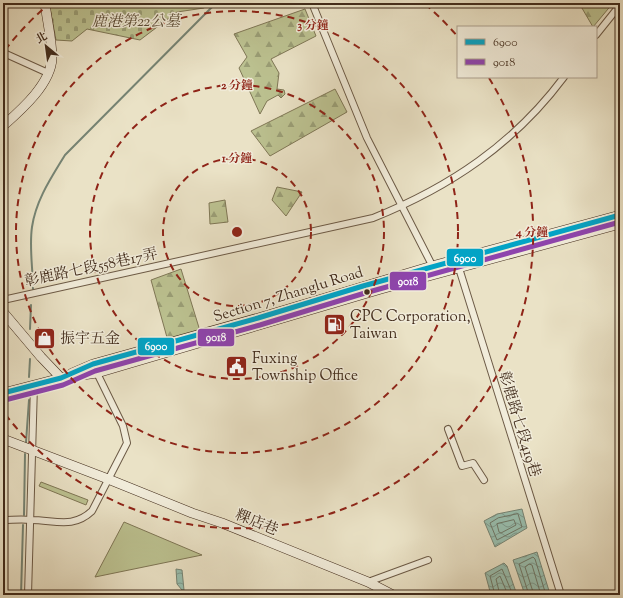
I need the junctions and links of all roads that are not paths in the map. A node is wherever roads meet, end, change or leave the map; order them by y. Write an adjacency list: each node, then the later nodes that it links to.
1 (44, 3): 6 (main road)
2 (312, 3): 9 (street)
3 (620, 5): 4 (street)
4 (597, 34)
5 (4, 53): 6 (street)
6 (48, 73): 8 (main road)
7 (563, 78): 9 (street, 彰鹿路七段558巷17弄)
8 (3, 126)
9 (402, 206): 13 (street); 14 (street, 彰鹿路七段558巷17弄)
10 (620, 215): 12 (main road, Section 7, Zhanglu Road)
11 (620, 224): 12 (main road, Section 7, Zhanglu Road)
12 (457, 264): 13 (main road, Section 7, Zhanglu Road); 32 (street, 彰鹿路七段419巷)
13 (434, 270): 16 (main road, Section 7, Zhanglu Road); 17 (main road, Section 7, Zhanglu Road)
14 (3, 300)
15 (3, 312): 18 (main road)
16 (93, 364): 17 (street); 18 (main road, Section 7, Zhanglu Road)
17 (97, 374): 18 (main road, Section 7, Zhanglu Road); 24 (street)
18 (61, 378): 19 (main road)
19 (34, 384): 20 (main road); 23 (street)
20 (3, 392)
21 (448, 429): 25 (street)
22 (3, 439): 23 (main road, 粿店巷)
23 (32, 451): 24 (main road, 粿店巷); 27 (street)
24 (108, 479): 27 (street); 29 (main road, 粿店巷)
25 (484, 480)
26 (3, 520): 27 (street)
27 (31, 520): 30 (street)
28 (428, 560): 29 (street)
29 (368, 582): 31 (main road, 粿店巷)
30 (28, 595)
31 (393, 595)
32 (560, 595)

